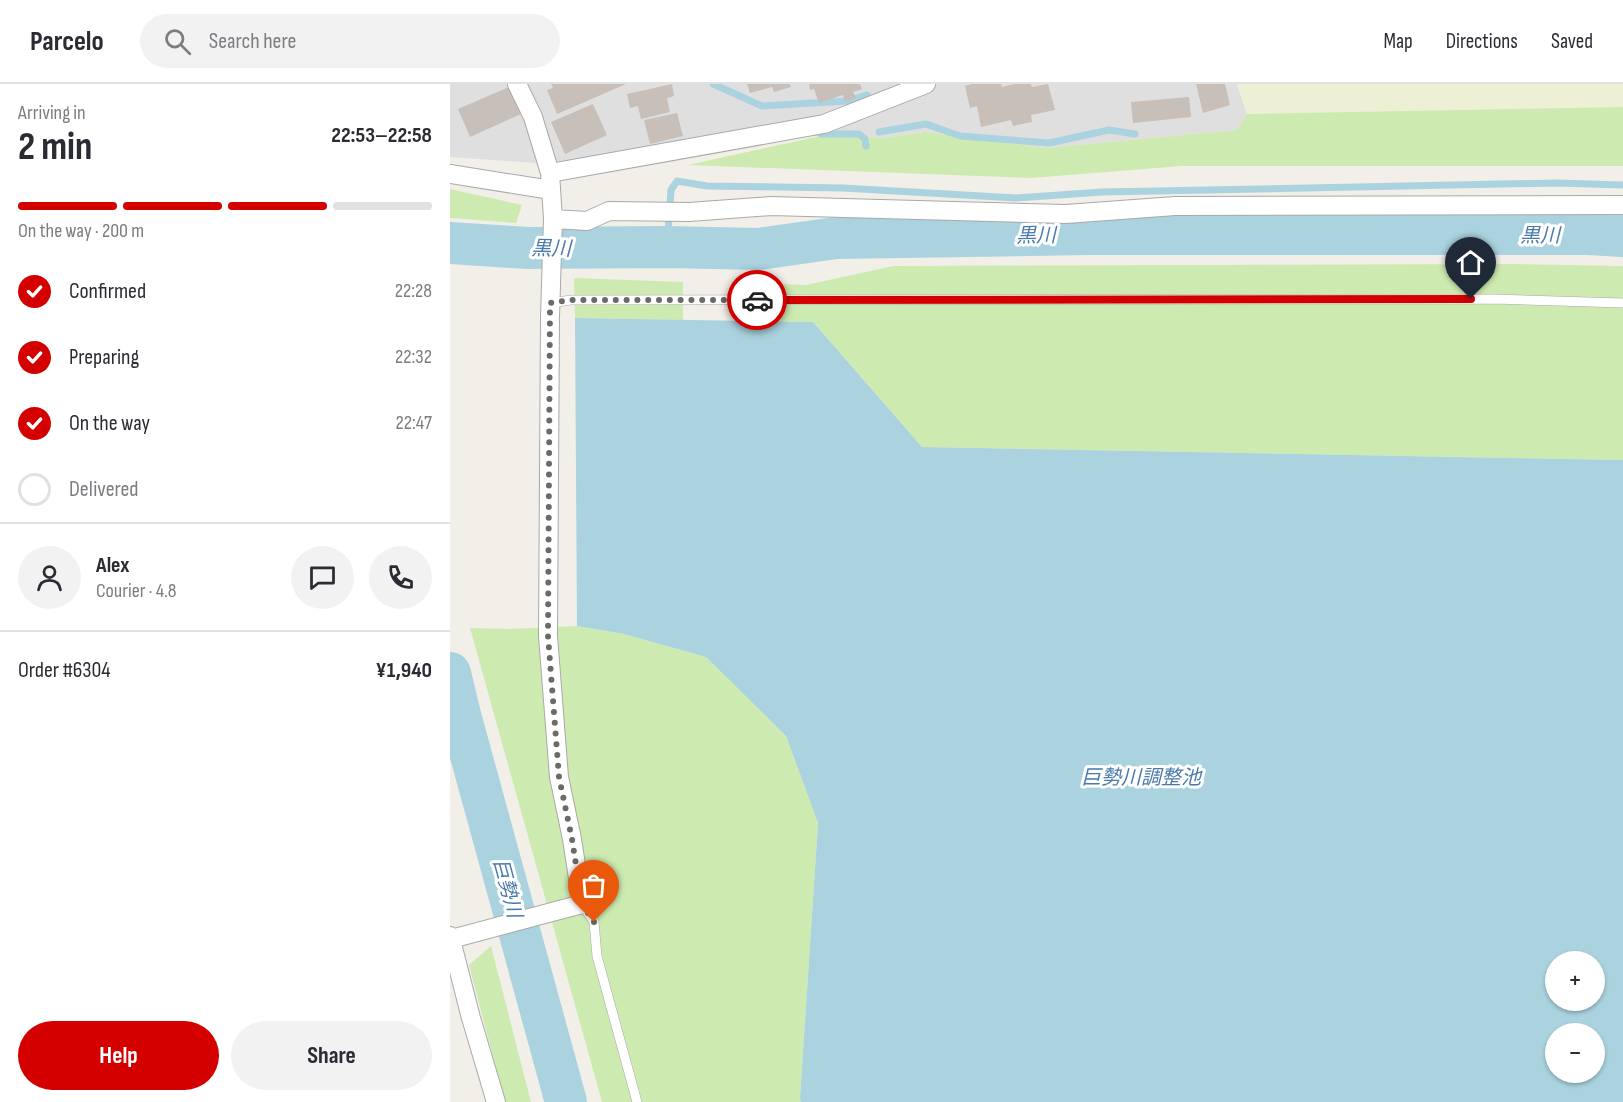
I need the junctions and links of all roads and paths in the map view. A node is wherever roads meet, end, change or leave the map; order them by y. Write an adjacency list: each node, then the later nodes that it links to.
1 (517, 84): 4 (street)
2 (926, 84): 4 (street)
3 (450, 174): 4 (street)
4 (551, 182): 6 (street)
5 (1623, 205): 6 (street)
6 (553, 219): 7 (street)
7 (550, 303): 8 (lane); 9 (street)
8 (1623, 303)
9 (582, 904): 10 (street); 12 (lane)
10 (450, 938): 11 (street)
11 (496, 1102)
12 (637, 1102)

